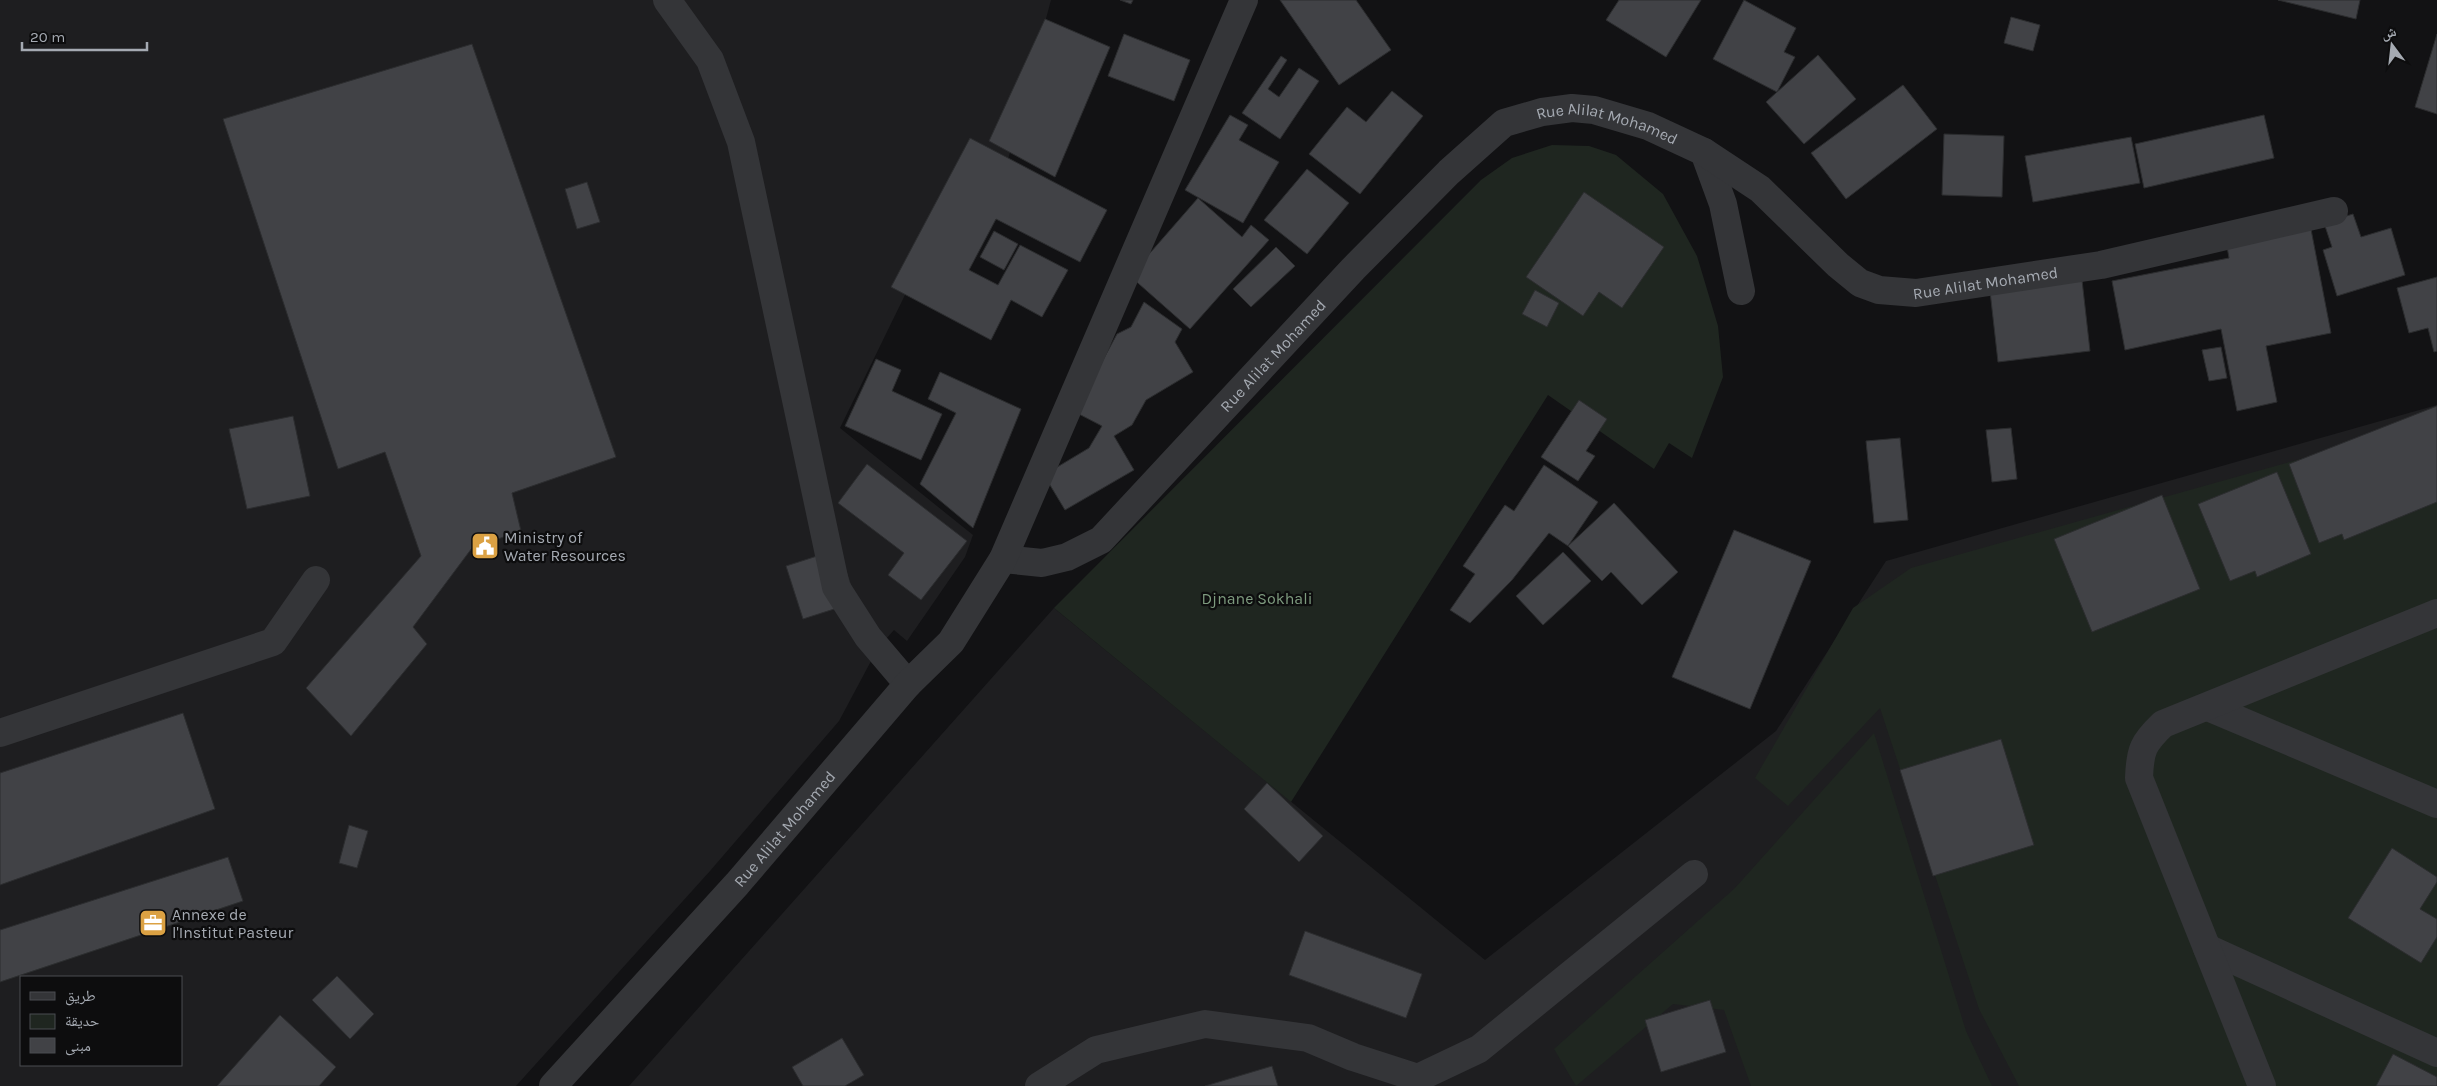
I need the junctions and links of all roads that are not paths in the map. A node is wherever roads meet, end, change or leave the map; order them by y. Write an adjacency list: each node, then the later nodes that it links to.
1 (667, 0): 9 (street)
2 (1244, 0): 6 (street, Rue Alilat Mohamed)
3 (1704, 152): 4 (street, Rue Alilat Mohamed); 5 (street); 6 (street, Rue Alilat Mohamed)
4 (2334, 211)
5 (1741, 291)
6 (1002, 560): 9 (street, Rue Alilat Mohamed)
7 (316, 580): 11 (street)
8 (2437, 613): 10 (street)
9 (908, 684): 16 (street, Rue Alilat Mohamed)
10 (2208, 707): 12 (street); 14 (street)
11 (0, 733)
12 (2437, 804)
13 (1694, 874): 17 (street)
14 (2207, 948): 15 (street); 18 (street)
15 (2437, 1053)
16 (553, 1086)
17 (1039, 1086)
18 (2262, 1086)

